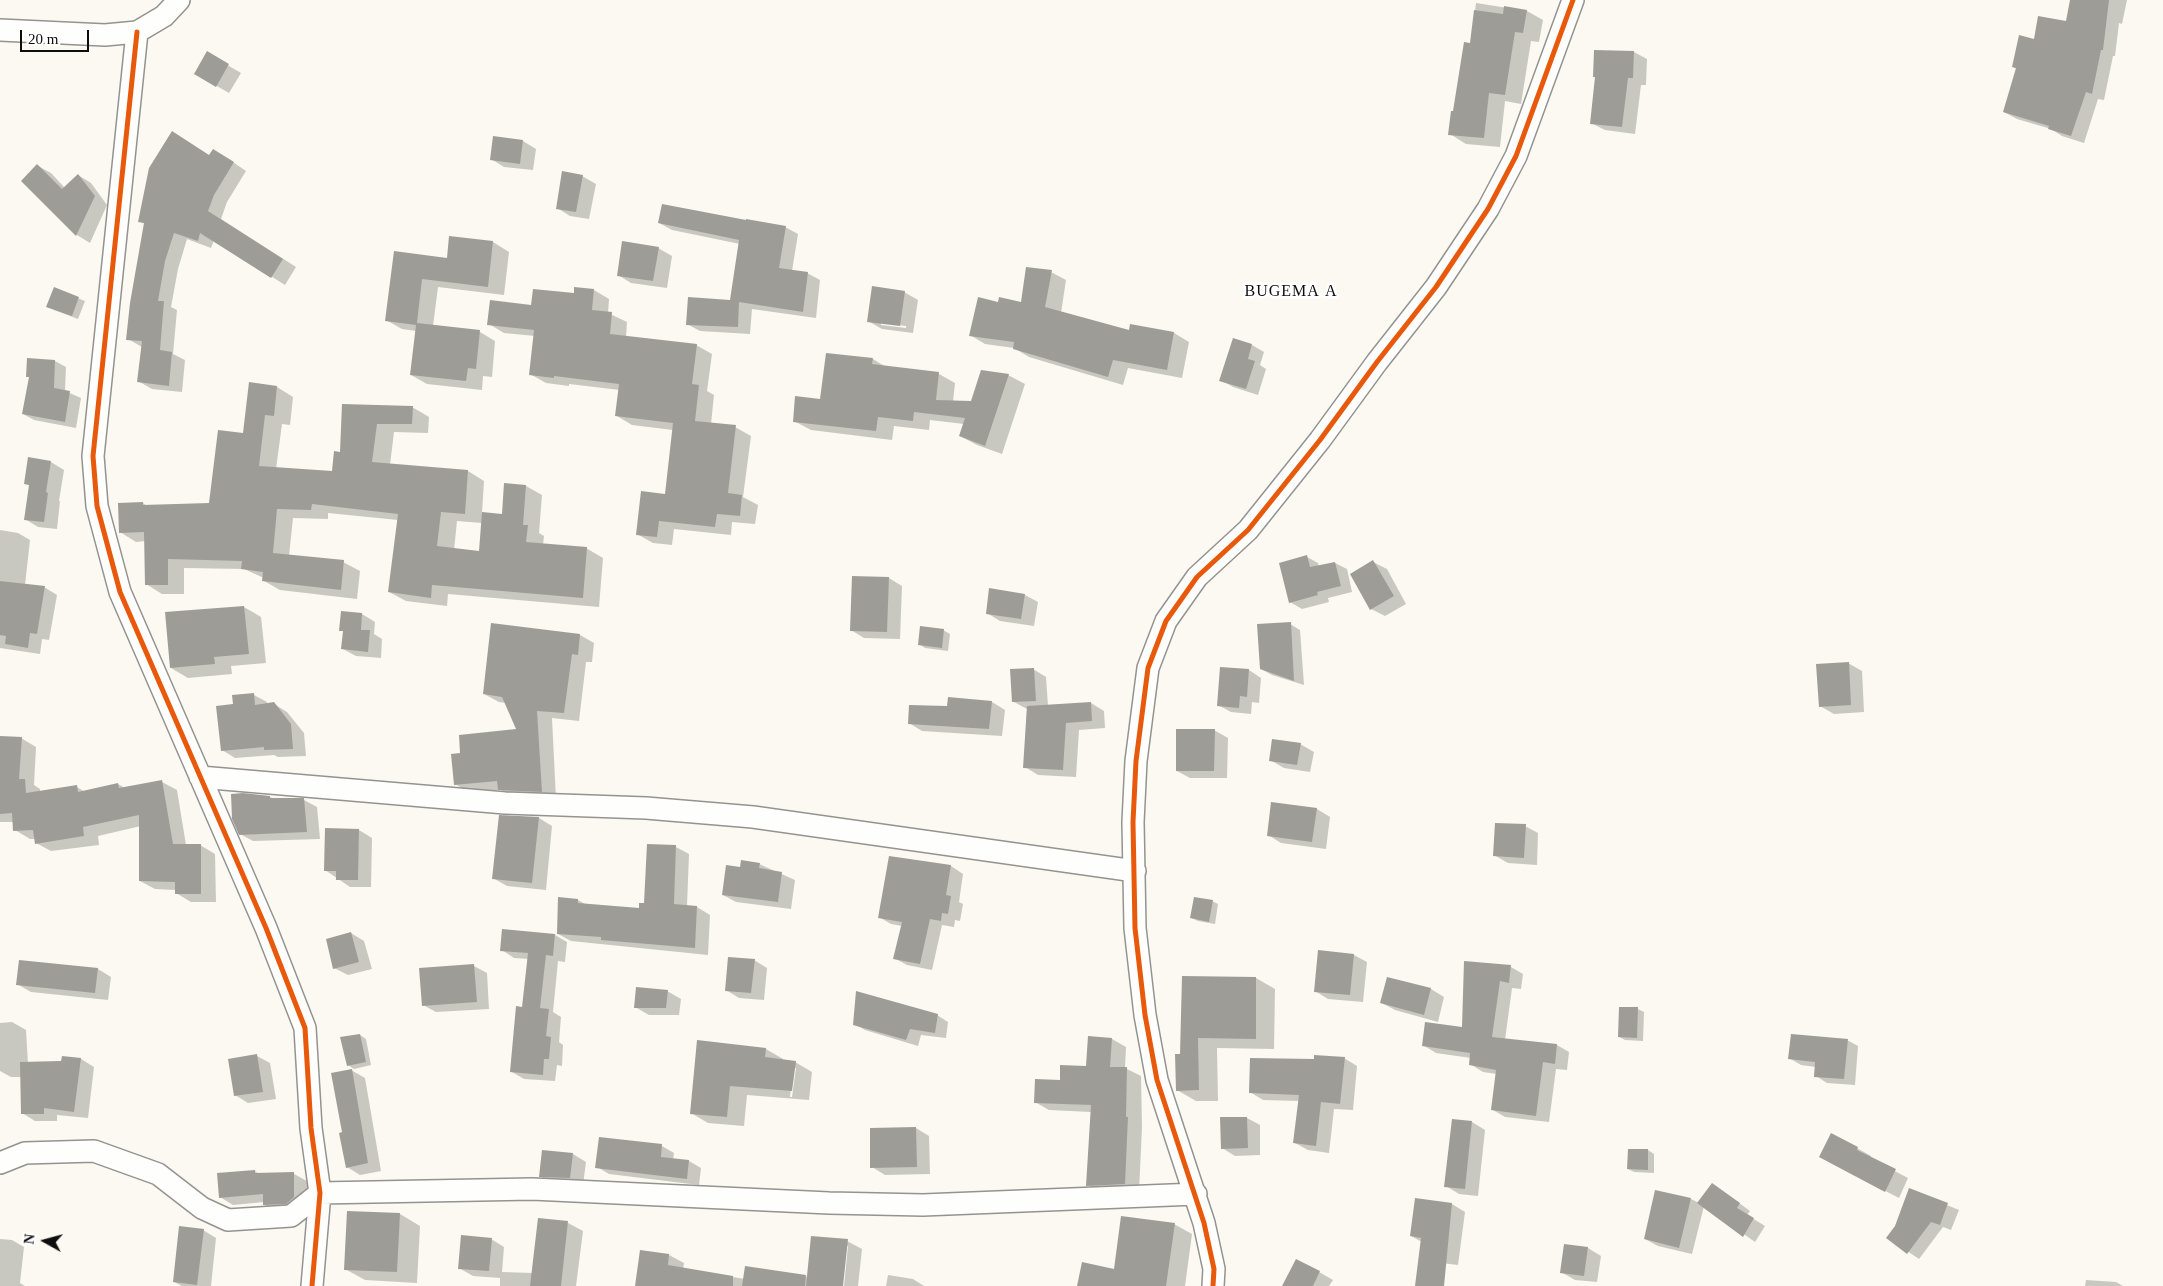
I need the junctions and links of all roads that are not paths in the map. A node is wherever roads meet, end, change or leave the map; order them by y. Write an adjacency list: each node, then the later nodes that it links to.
1 (180, 0): 4 (street)
2 (1573, 0): 6 (street)
3 (0, 30): 4 (street)
4 (137, 32): 5 (street)
5 (200, 777): 6 (street); 8 (street)
6 (1135, 871): 9 (street)
7 (0, 1163): 8 (street)
8 (320, 1193): 9 (street); 10 (street)
9 (1196, 1194): 11 (street)
10 (312, 1286)
11 (1213, 1286)

